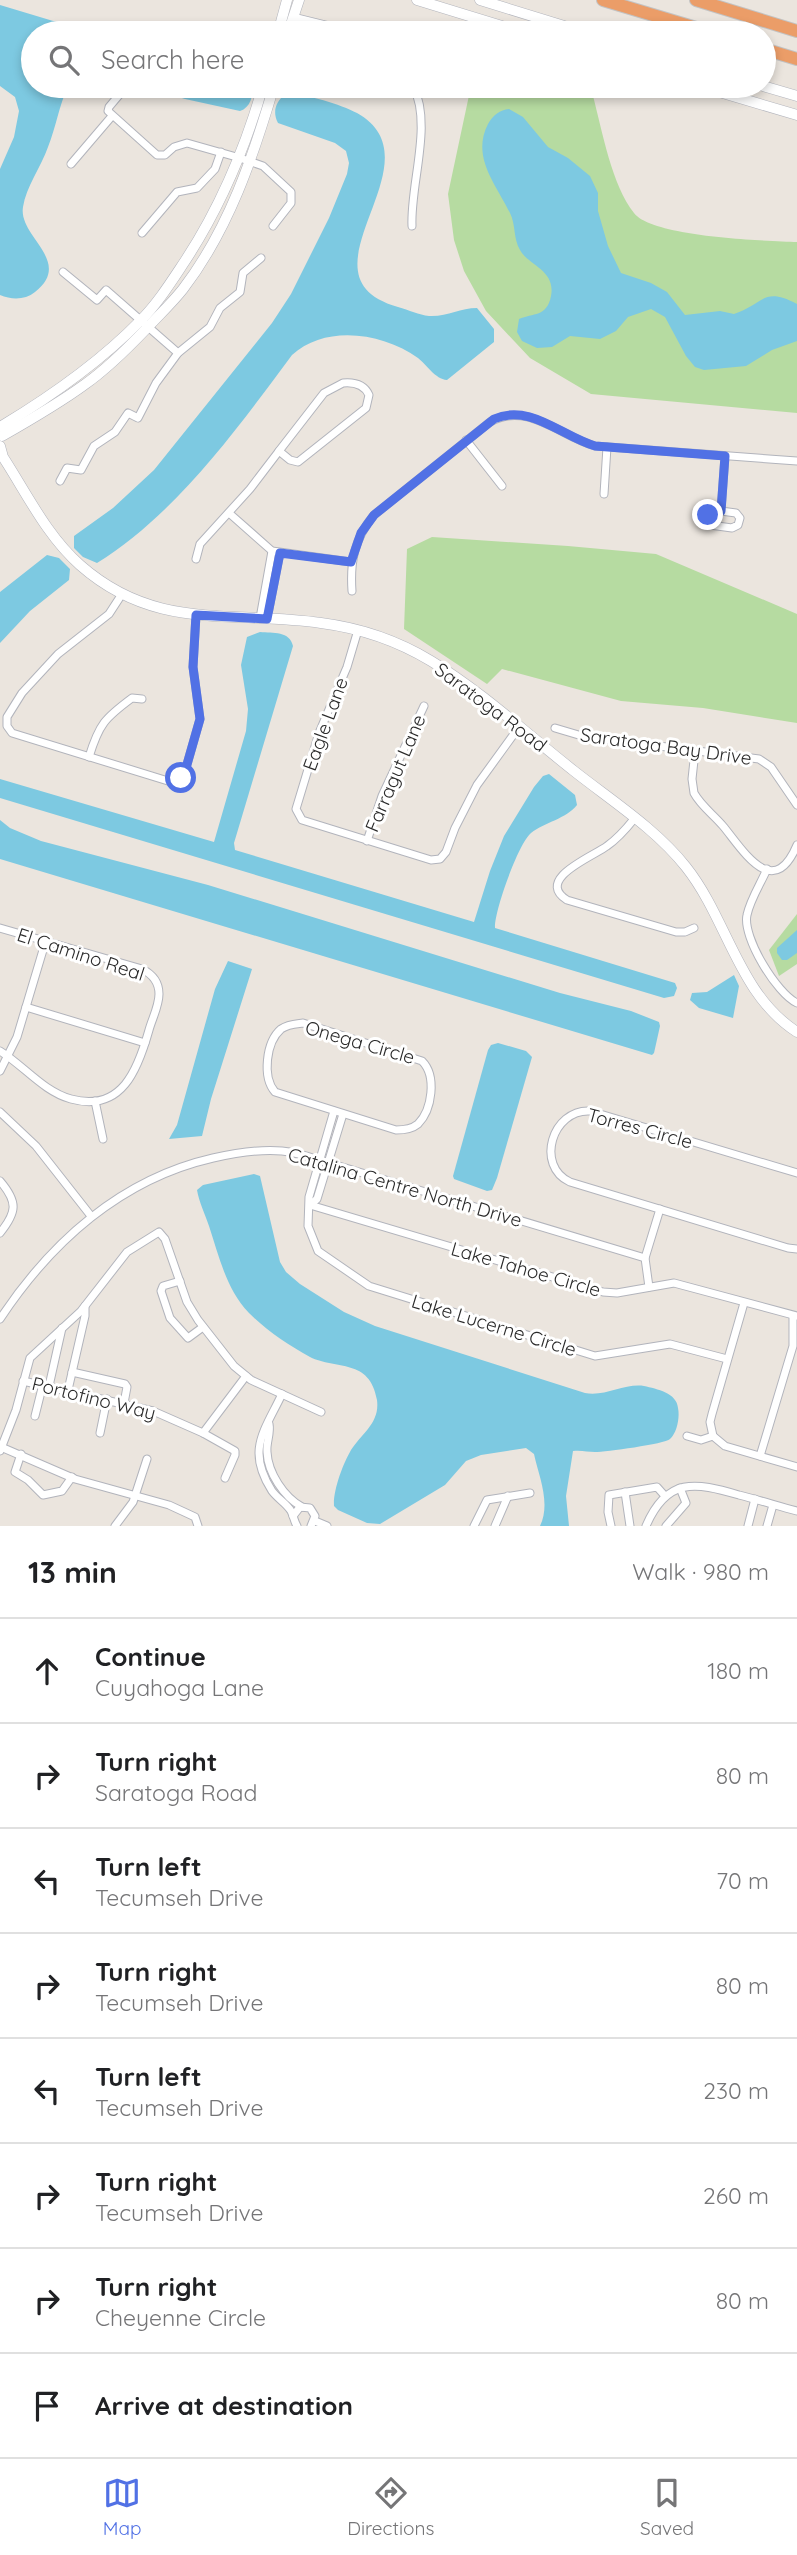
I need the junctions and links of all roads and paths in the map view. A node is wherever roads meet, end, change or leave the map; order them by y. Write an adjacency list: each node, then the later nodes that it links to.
1 (287, 0): 8 (street)
2 (299, 0): 7 (street)
3 (417, 0): 11 (street)
4 (480, 0): 12 (street)
5 (603, 0): 13 (highway)
6 (696, 0): 14 (highway)
7 (293, 17): 9 (street); 10 (street)
8 (281, 21)
9 (292, 21)
10 (309, 21)
11 (486, 21)
12 (547, 21)
13 (673, 21)
14 (764, 21)
15 (776, 25): 16 (highway)
16 (797, 31)
17 (776, 53): 18 (highway)
18 (797, 59)
19 (776, 90): 20 (street)
20 (797, 96)
21 (116, 98): 27 (street)
22 (260, 98): 29 (street)
23 (269, 98): 29 (street)
24 (416, 98): 32 (street)
25 (740, 98): 26 (street)
26 (797, 115)
27 (112, 116): 28 (street); 30 (street)
28 (220, 152): 29 (street); 33 (street)
29 (245, 160): 31 (street); 36 (street)
30 (71, 164)
31 (273, 226)
32 (412, 226)
33 (142, 233)
34 (261, 258): 37 (street)
35 (63, 272): 36 (street)
36 (144, 323): 37 (street); 38 (street)
37 (178, 353): 45 (street)
38 (0, 437): 42 (street, Saratoga Road)
39 (466, 440): 40 (street); 46 (street); 52 (street)
40 (607, 447): 43 (street); 47 (street)
41 (279, 452): 41 (street); 49 (street)
42 (2, 456): 54 (street, Saratoga Road)
43 (725, 456): 44 (street); 48 (street)
44 (797, 461)
45 (60, 481)
46 (502, 486)
47 (604, 494)
48 (721, 511)
49 (229, 513): 50 (street); 51 (street)
50 (276, 552): 52 (street); 56 (street)
51 (195, 559)
52 (351, 562): 53 (street)
53 (352, 592)
54 (122, 594): 55 (street, Saratoga Road); 63 (street)
55 (196, 615): 56 (street, Saratoga Road); 63 (street)
56 (264, 619): 57 (street, Saratoga Road)
57 (358, 630): 60 (street, Saratoga Road); 66 (street, Eagle Lane)
58 (142, 699): 63 (street)
59 (424, 706): 66 (street, Farragut Lane)
60 (519, 727): 65 (street, Saratoga Road); 66 (street)
61 (555, 728): 62 (street, Saratoga Bay Drive)
62 (695, 751): 64 (street, Saratoga Bay Drive); 68 (street)
63 (89, 757)
64 (797, 805)
65 (634, 819): 70 (street); 74 (street, Saratoga Road)
66 (367, 841)
67 (797, 845): 68 (street)
68 (767, 869): 72 (street)
69 (0, 928): 71 (street, El Camino Real)
70 (694, 928)
71 (46, 940): 73 (street); 75 (street, El Camino Real)
72 (797, 1003)
73 (26, 1007): 75 (street); 76 (street)
74 (797, 1032)
75 (145, 1043): 78 (street, El Camino Real)
76 (2, 1054): 77 (street); 78 (street)
77 (0, 1070)
78 (95, 1101): 82 (street)
79 (334, 1111): 81 (street, Onega Circle); 81 (street, Onega Circle); 83 (street)
80 (0, 1112): 89 (street)
81 (343, 1114): 84 (street)
82 (103, 1139)
83 (319, 1160): 84 (street, Catalina Centre North Drive); 87 (street, Lake Lucerne Circle); 89 (street, Catalina Centre North Drive)
84 (328, 1162): 87 (street); 92 (street, Catalina Centre North Drive)
85 (797, 1173): 88 (street, Torres Circle)
86 (0, 1181): 90 (street)
87 (310, 1205): 94 (street, Lake Tahoe Circle); 101 (street, Lake Lucerne Circle)
88 (660, 1209): 91 (street, Torres Circle); 92 (street)
89 (90, 1216): 98 (street, Catalina Centre North Drive)
90 (0, 1233)
91 (797, 1249)
92 (645, 1258): 94 (street)
93 (180, 1280): 96 (street, Portofino Way); 100 (street, Portofino Way); 100 (street)
94 (649, 1287): 95 (street, Lake Tahoe Circle)
95 (744, 1303): 97 (street, Lake Tahoe Circle); 101 (street)
96 (85, 1306): 99 (street, Portofino Way); 102 (street)
97 (795, 1317): 119 (street)
98 (0, 1319)
99 (62, 1327): 104 (street, Portofino Way); 105 (street)
100 (203, 1327): 103 (street, Portofino Way)
101 (727, 1359): 115 (street)
102 (72, 1372): 106 (street); 109 (street)
103 (246, 1377): 107 (street, Portofino Way); 113 (street)
104 (23, 1381): 105 (street, Portofino Way); 116 (street, Portofino Way)
105 (46, 1385): 106 (street, Portofino Way); 111 (street)
106 (68, 1390): 108 (street, Portofino Way)
107 (282, 1394): 110 (street, Portofino Way); 117 (street)
108 (107, 1399): 109 (street, Portofino Way); 112 (street)
109 (124, 1403): 113 (street, Portofino Way)
110 (321, 1412)
111 (35, 1416)
112 (100, 1433)
113 (203, 1433): 123 (street, Portofino Way)
114 (687, 1436): 115 (street)
115 (713, 1436): 119 (street)
116 (1, 1449): 118 (street, Portofino Way)
117 (262, 1453): 132 (street); 134 (street)
118 (21, 1454): 122 (street, Portofino Way); 122 (street)
119 (760, 1456): 121 (street)
120 (146, 1459): 127 (street)
121 (797, 1467)
122 (72, 1478): 127 (street, Portofino Way)
123 (225, 1478)
124 (680, 1488): 129 (street); 130 (street); 144 (street)
125 (625, 1492): 129 (street); 141 (street); 142 (street)
126 (530, 1493): 128 (street)
127 (135, 1495): 136 (street); 137 (street, Portofino Way)
128 (508, 1496): 139 (street); 140 (street)
129 (665, 1496): 143 (street)
130 (755, 1499): 131 (street); 145 (street)
131 (774, 1505): 133 (street); 146 (street)
132 (302, 1507): 134 (street); 135 (street)
133 (797, 1511)
134 (295, 1523)
135 (313, 1523): 138 (street)
136 (115, 1526)
137 (198, 1526)
138 (327, 1526)
139 (474, 1526)
140 (495, 1526)
141 (611, 1526)
142 (631, 1526)
143 (646, 1526)
144 (666, 1526)
145 (748, 1526)
146 (767, 1526)

